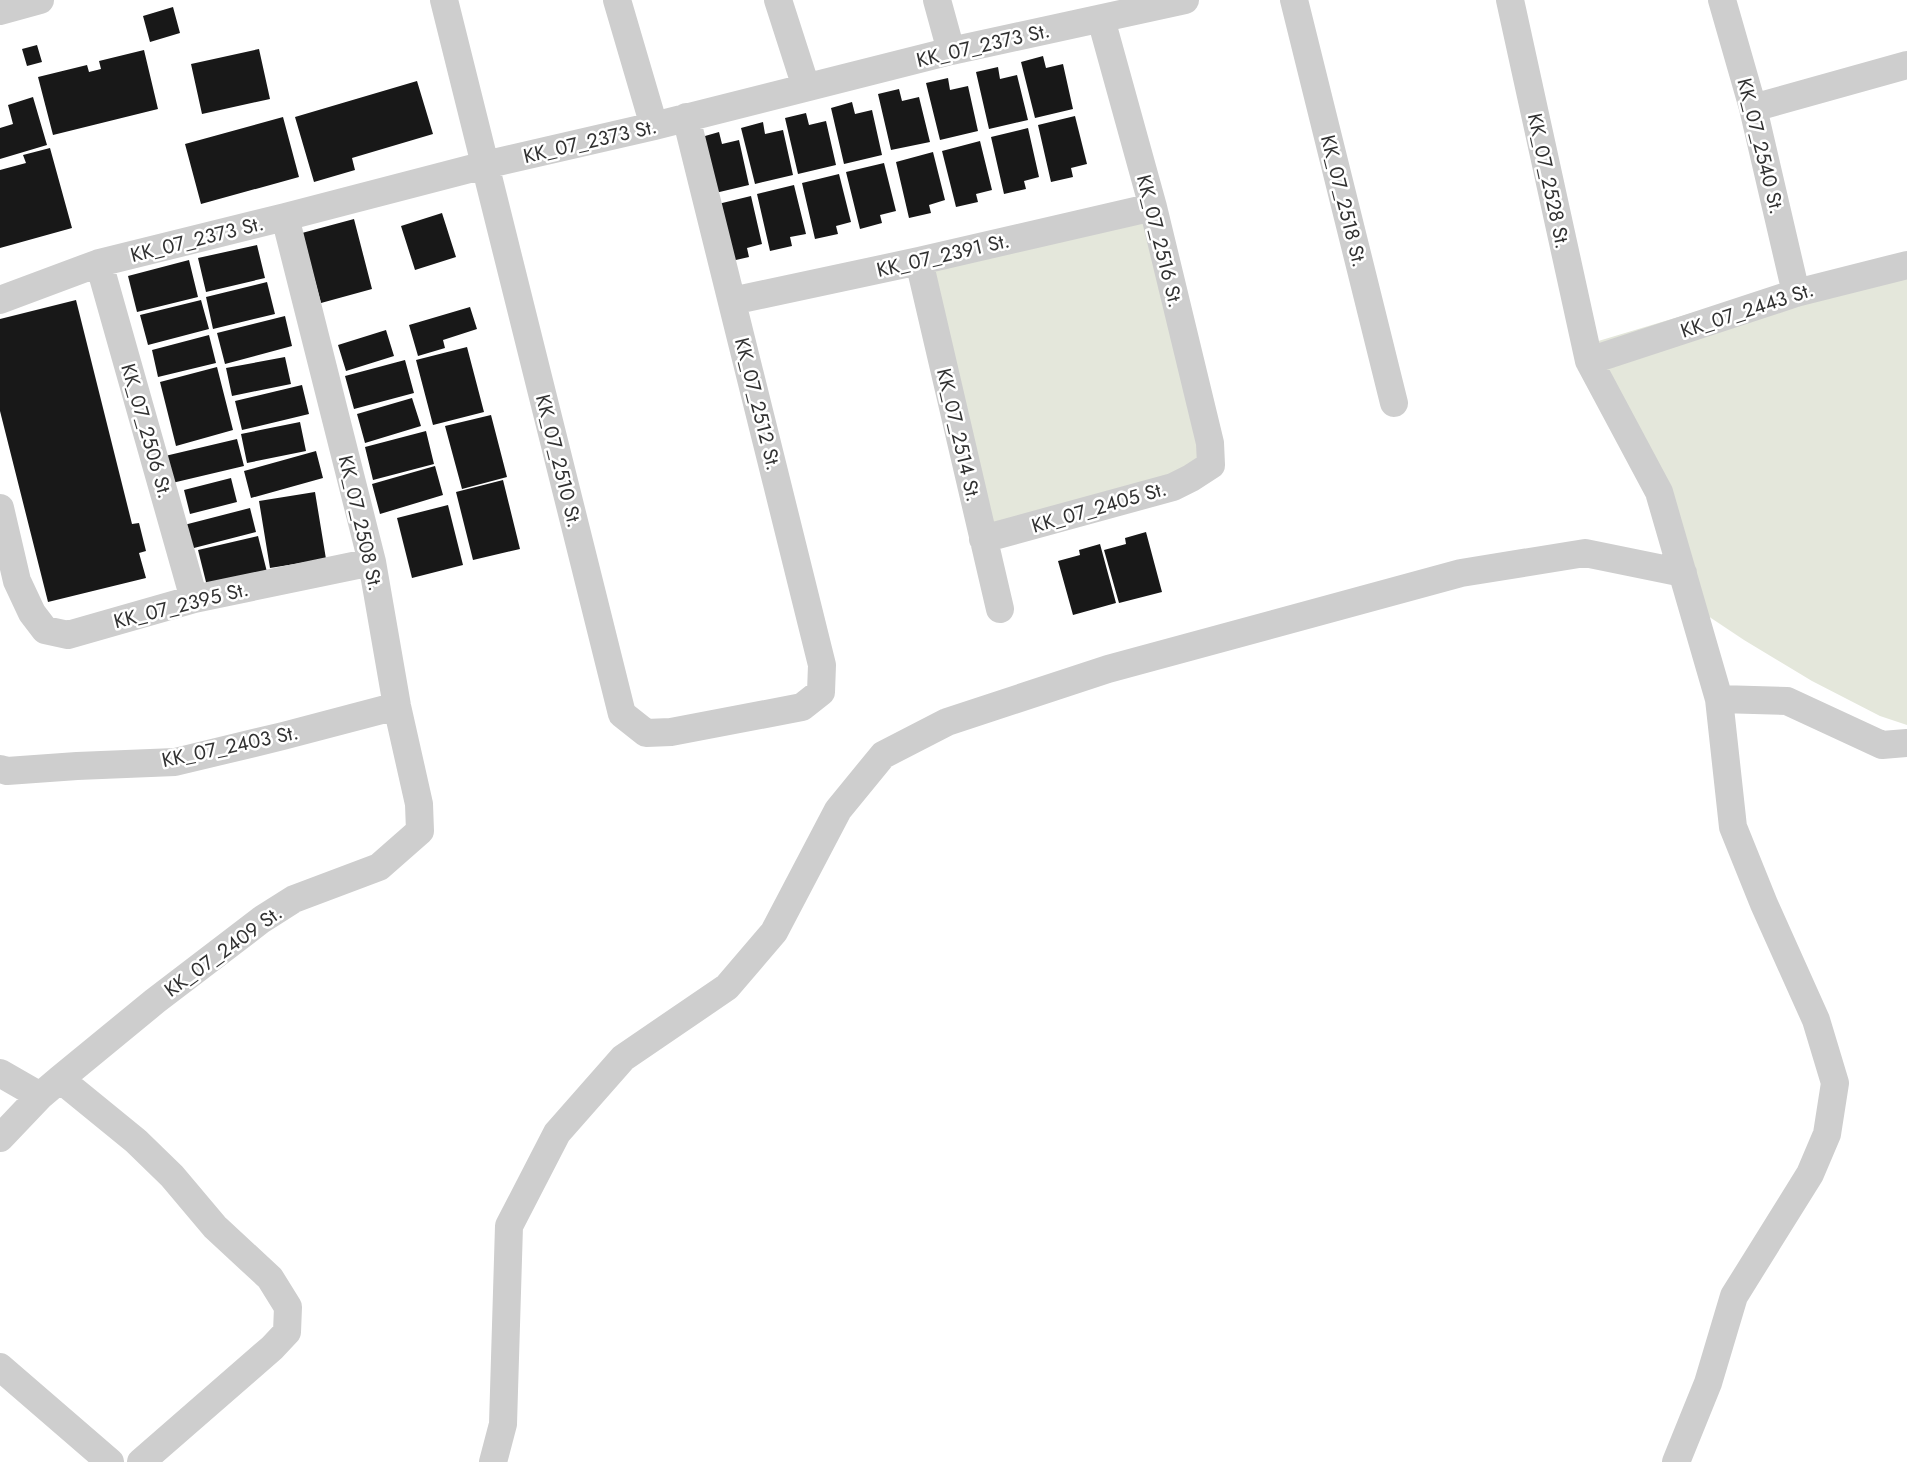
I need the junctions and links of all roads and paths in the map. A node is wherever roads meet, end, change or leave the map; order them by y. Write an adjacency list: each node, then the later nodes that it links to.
1 (40, 0): 10 (street)
2 (444, 0): 18 (street, KK_07_2510 St.)
3 (617, 0): 17 (street)
4 (778, 0): 14 (street)
5 (936, 0): 12 (street)
6 (1185, 0): 11 (street, KK_07_2373 St.)
7 (1294, 0): 28 (street, KK_07_2518 St.)
8 (1510, 0): 27 (street, KK_07_2528 St.)
9 (1722, 0): 15 (street, KK_07_2540 St.)
10 (0, 10)
11 (1101, 19): 12 (street, KK_07_2373 St.); 19 (street, KK_07_2516 St.)
12 (951, 51): 14 (street, KK_07_2373 St.)
13 (1907, 65): 15 (street)
14 (806, 87): 16 (street, KK_07_2373 St.)
15 (1753, 108): 24 (street, KK_07_2540 St.)
16 (686, 117): 17 (street, KK_07_2373 St.); 26 (street, KK_07_2512 St.)
17 (654, 126): 18 (street, KK_07_2373 St.)
18 (484, 165): 20 (street, KK_07_2373 St.); 36 (street, KK_07_2510 St.)
19 (1152, 207): 21 (street, KK_07_2391 St.); 29 (street, KK_07_2516 St.)
20 (285, 217): 22 (street, KK_07_2373 St.); 32 (street, KK_07_2508 St.)
21 (919, 261): 26 (street, KK_07_2391 St.); 31 (street, KK_07_2514 St.)
22 (99, 263): 25 (street, KK_07_2373 St.); 34 (street, KK_07_2506 St.)
23 (1907, 264): 24 (street, KK_07_2443 St.)
24 (1796, 293): 27 (street, KK_07_2443 St.)
25 (0, 300)
26 (732, 301): 36 (street, KK_07_2512 St.)
27 (1589, 361): 33 (street, KK_07_2528 St.)
28 (1394, 403)
29 (1211, 465): 31 (street, KK_07_2405 St.)
30 (0, 508): 34 (street, KK_07_2395 St.)
31 (983, 539): 35 (street, KK_07_2514 St.)
32 (372, 562): 34 (street, KK_07_2395 St.); 38 (street, KK_07_2508 St.)
33 (1684, 573): 37 (street, KK_07_2528 St.); 48 (street)
34 (194, 599)
35 (1000, 609)
36 (822, 692)
37 (1720, 698): 39 (street); 49 (street, KK_07_2528 St.)
38 (397, 706): 40 (street, KK_07_2403 St.); 41 (street, KK_07_2508 St.)
39 (1907, 744)
40 (0, 768)
41 (420, 831): 43 (street, KK_07_2409 St.)
42 (0, 1073): 43 (street)
43 (50, 1087): 44 (street, KK_07_2409 St.); 47 (street)
44 (0, 1138)
45 (0, 1367): 46 (street)
46 (110, 1462)
47 (141, 1462)
48 (493, 1462)
49 (1676, 1462)

